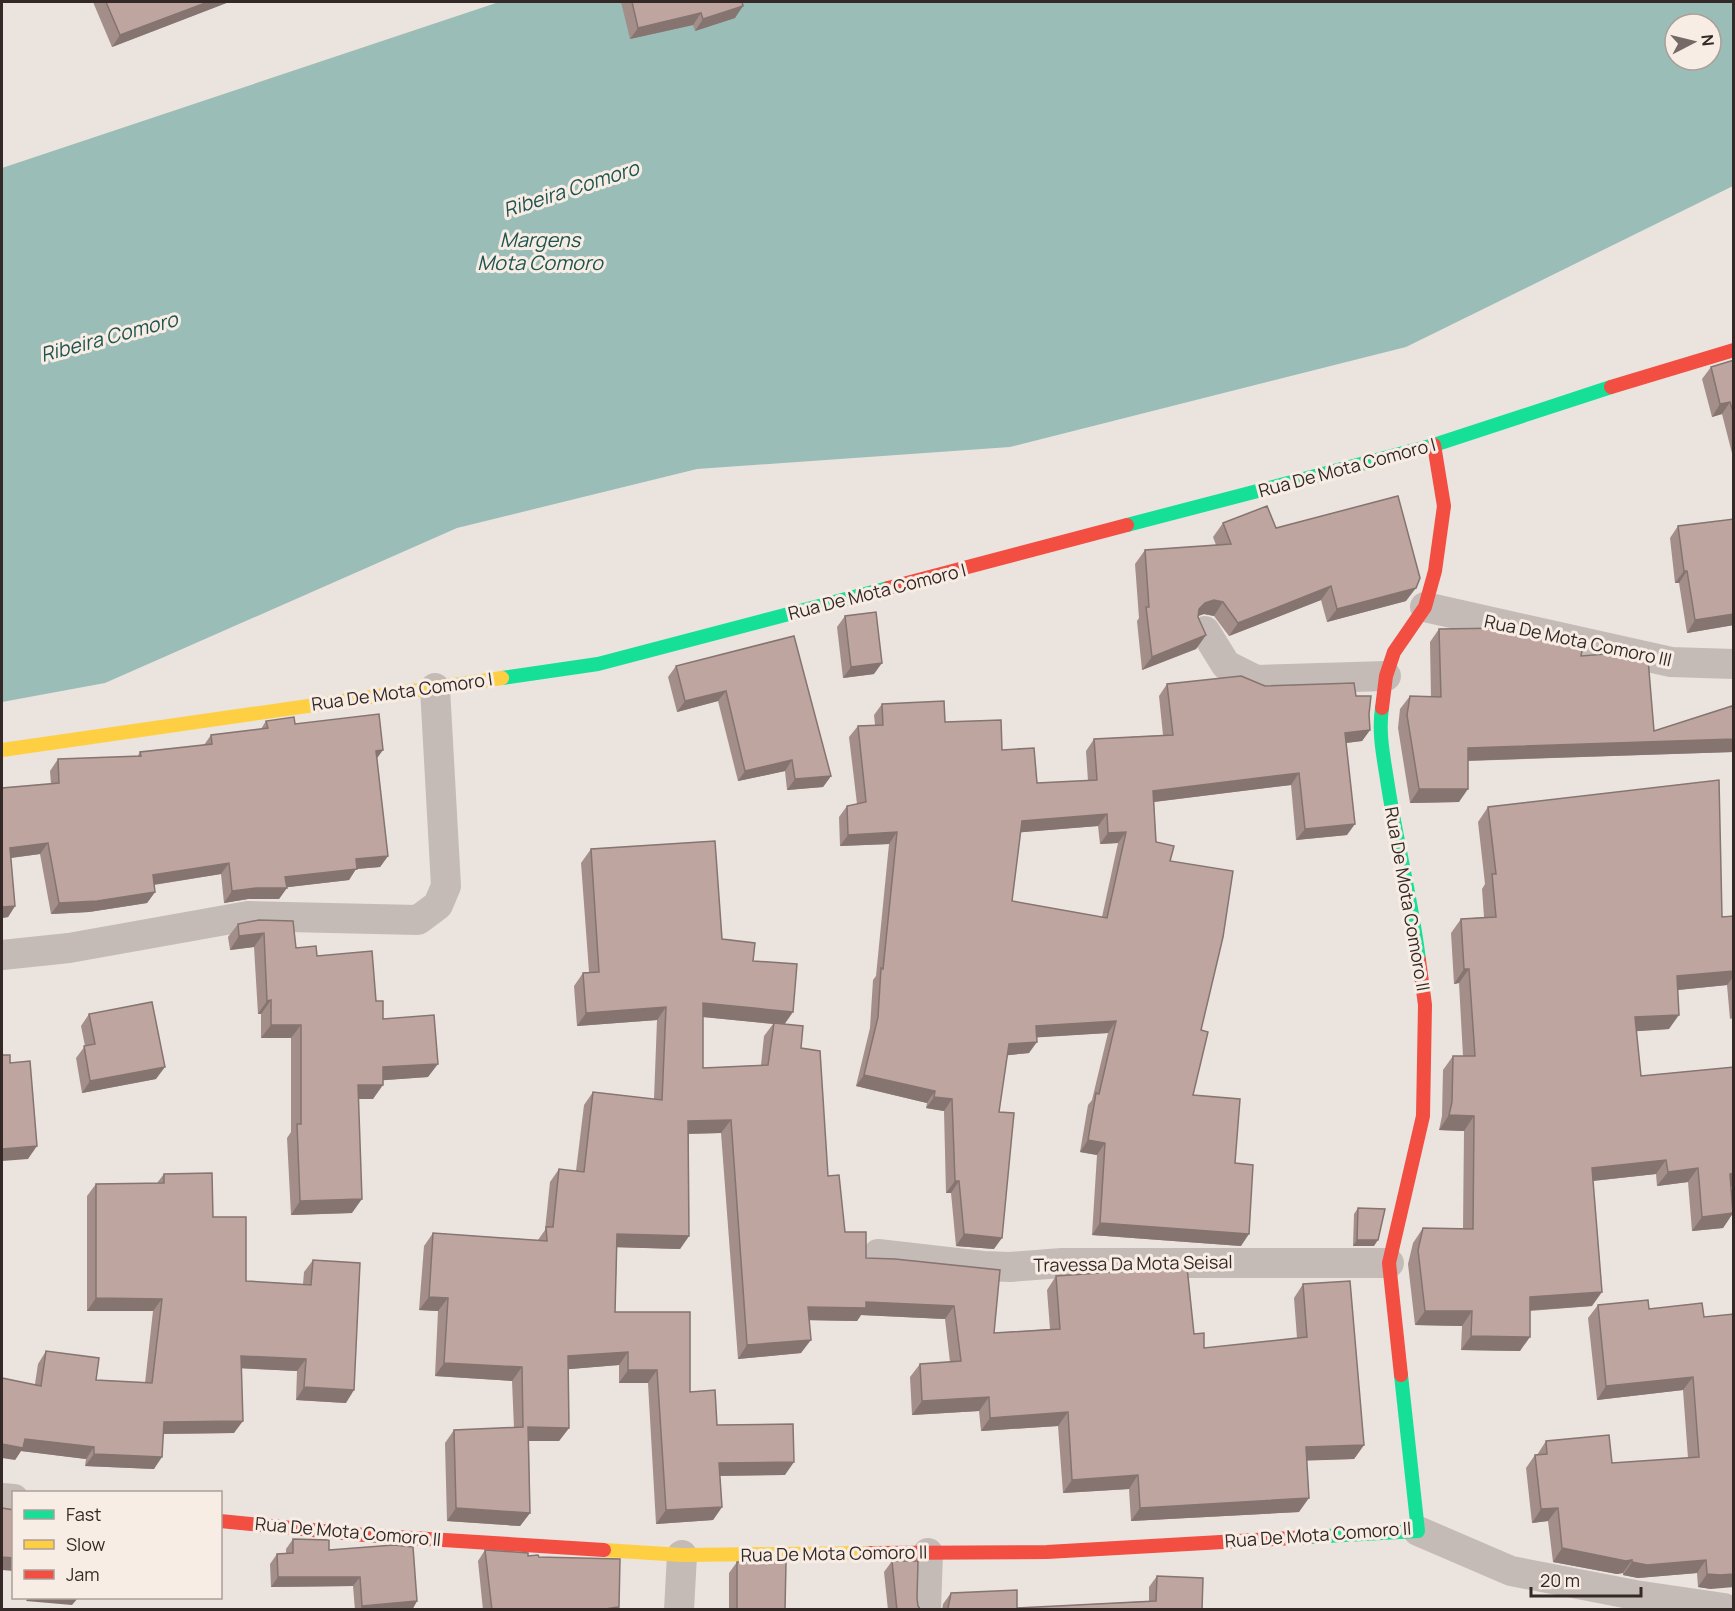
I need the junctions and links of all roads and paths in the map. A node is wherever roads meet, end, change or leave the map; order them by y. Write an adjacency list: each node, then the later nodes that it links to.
1 (1734, 350): 2 (street, Rua De Mota Comoro I)
2 (1434, 445): 3 (street, Rua De Mota Comoro II); 7 (street, Rua De Mota Comoro I)
3 (1425, 607): 5 (street, Rua De Mota Comoro III); 6 (street, Rua De Mota Comoro II)
4 (1204, 631): 6 (street)
5 (1734, 664)
6 (1386, 676): 11 (street, Rua De Mota Comoro II)
7 (435, 687): 8 (street, Rua De Mota Comoro I); 9 (street)
8 (2, 750)
9 (2, 955)
10 (878, 1254): 11 (street, Travessa Da Mota Seisal)
11 (1389, 1263): 13 (street, Rua De Mota Comoro II)
12 (222, 1521): 15 (street, Rua De Mota Comoro II)
13 (1419, 1531): 14 (street, Rua De Mota Comoro II); 16 (street)
14 (928, 1553): 15 (street, Rua De Mota Comoro II); 18 (street)
15 (682, 1555): 17 (street)
16 (1724, 1608)
17 (679, 1610)
18 (926, 1610)

